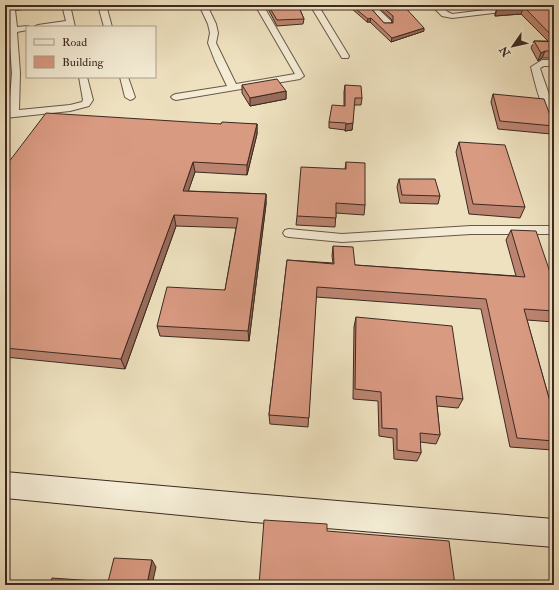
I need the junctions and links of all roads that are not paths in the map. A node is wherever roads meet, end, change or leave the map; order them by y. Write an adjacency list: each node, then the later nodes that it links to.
1 (38, 5): 10 (street)
2 (66, 5): 12 (street)
3 (102, 5): 14 (street)
4 (203, 5): 21 (street)
5 (259, 5): 21 (street)
6 (314, 5): 17 (street)
7 (370, 5): 11 (street)
8 (435, 5): 9 (street)
9 (544, 5)
10 (11, 7): 16 (street)
11 (388, 23)
12 (71, 25): 13 (street)
13 (54, 26)
14 (108, 26)
15 (26, 28): 16 (street)
16 (9, 31): 24 (street)
17 (345, 56)
18 (554, 63): 25 (street)
19 (83, 78): 24 (street)
20 (124, 78): 22 (street)
21 (233, 88): 23 (street)
22 (130, 97)
23 (176, 97)
24 (9, 114)
25 (554, 117)
26 (554, 231): 27 (street)
27 (289, 233)
28 (5, 485): 29 (street)
29 (554, 533)

